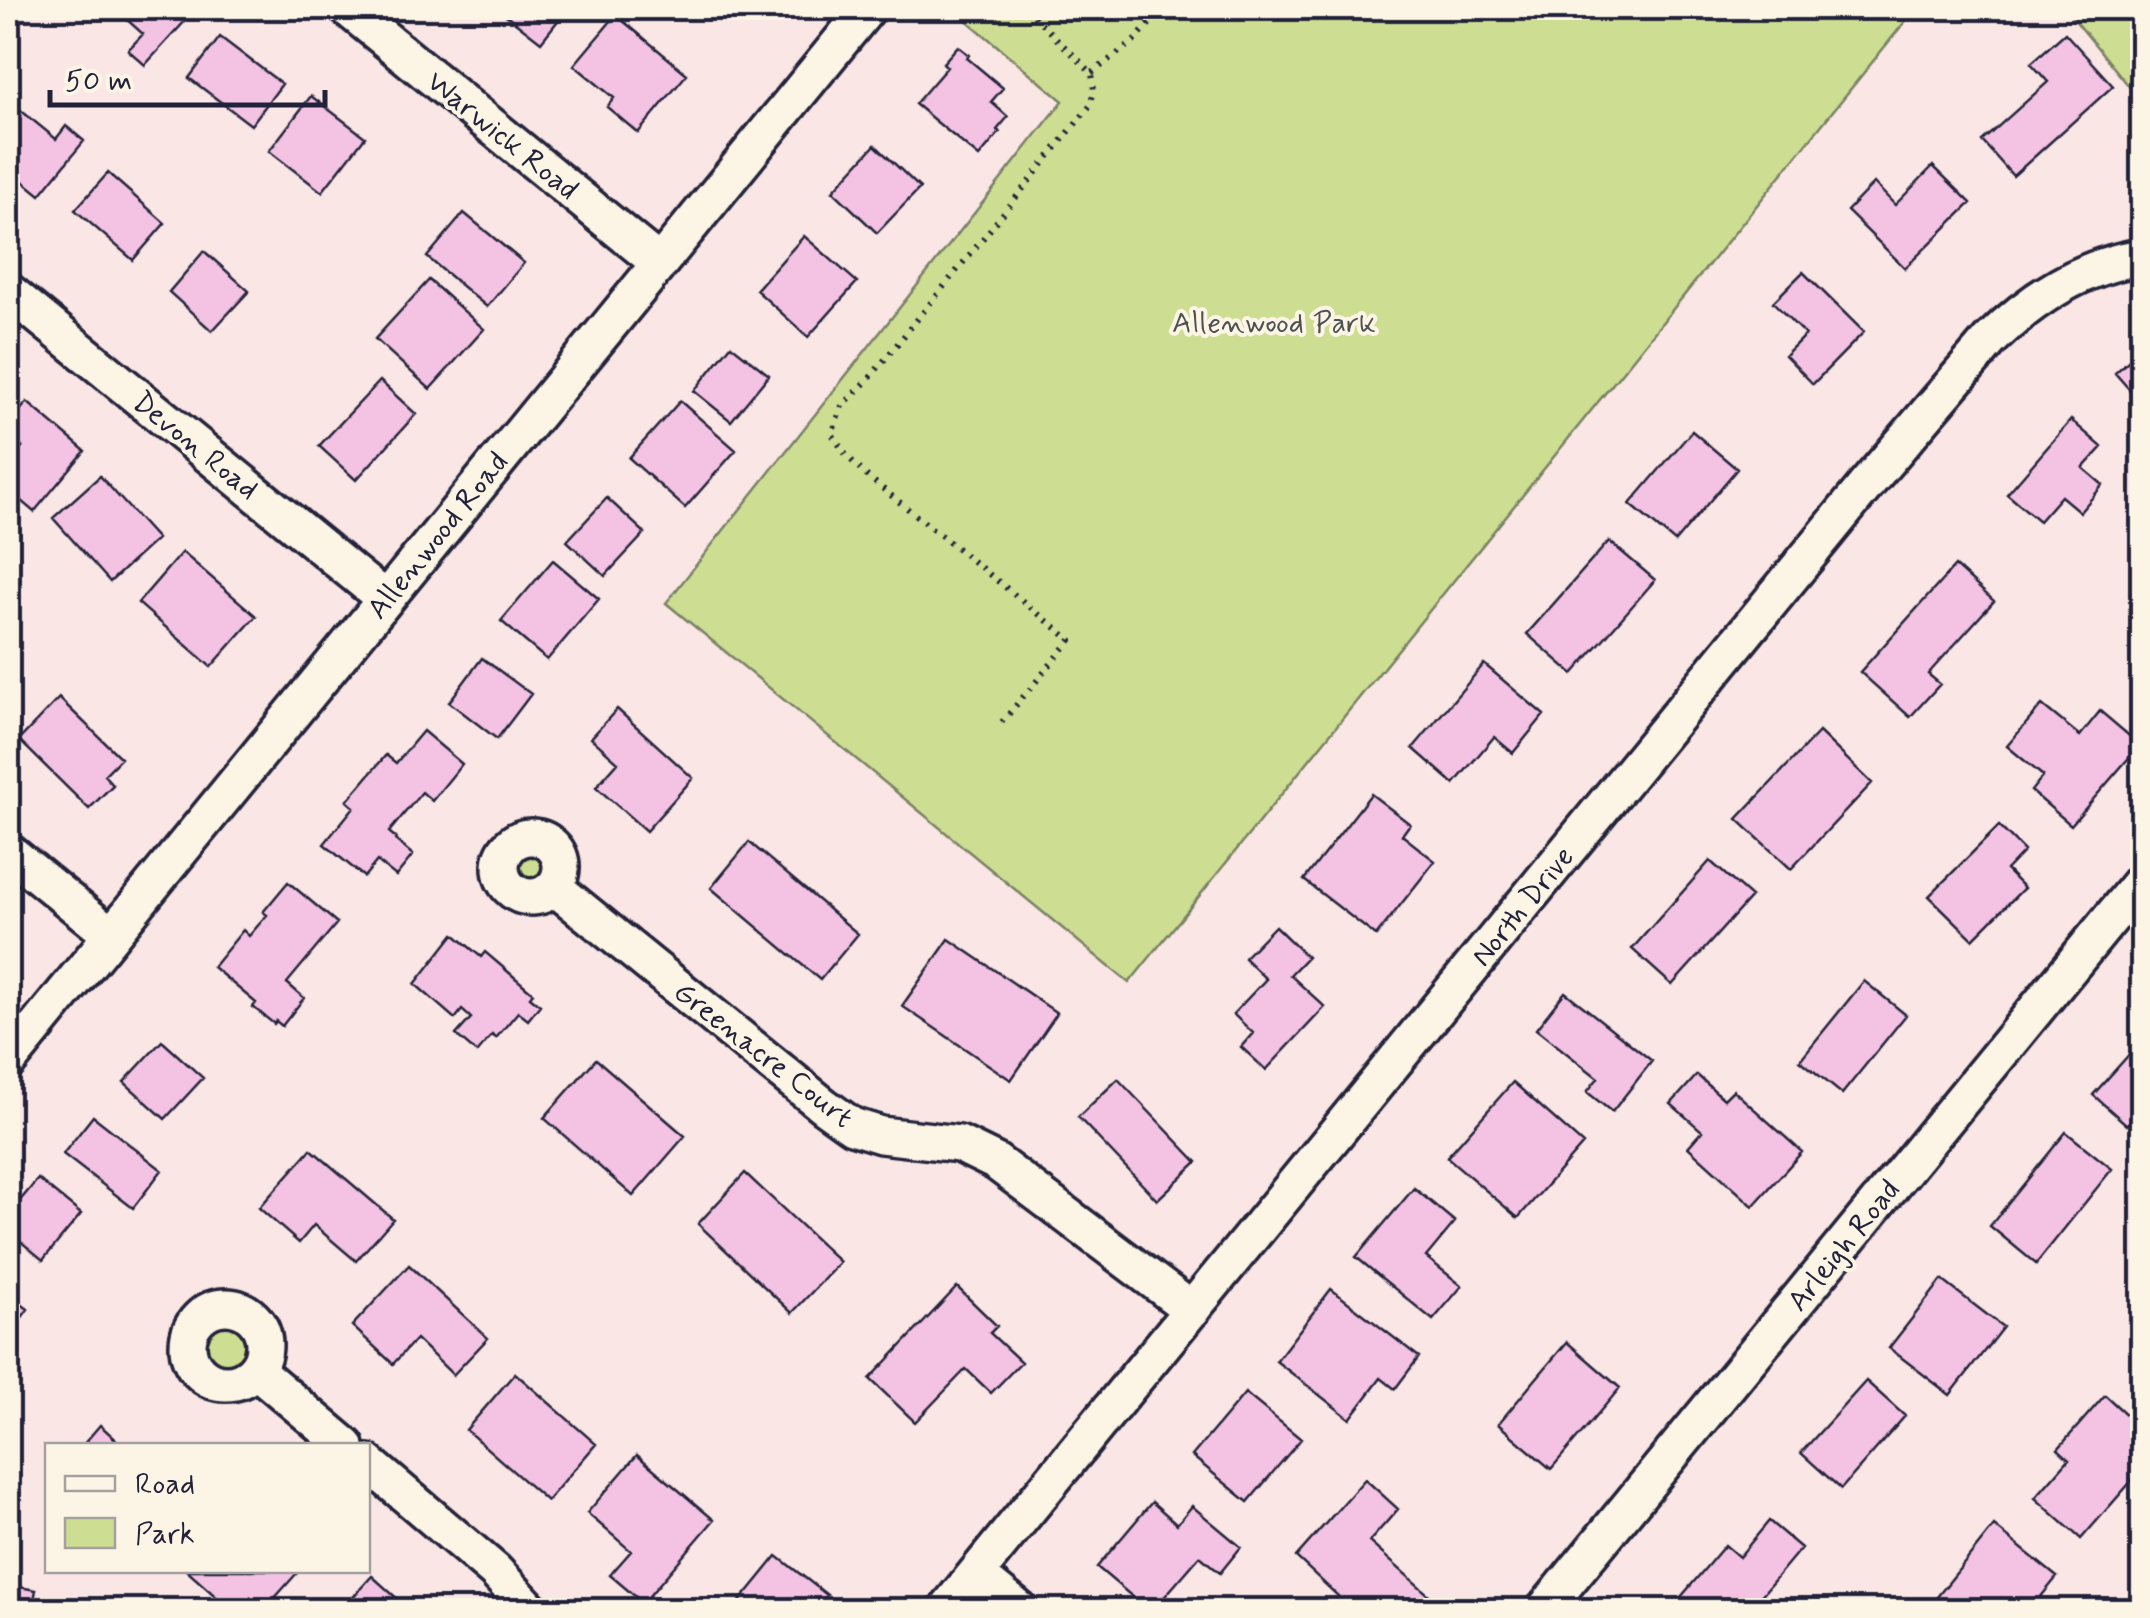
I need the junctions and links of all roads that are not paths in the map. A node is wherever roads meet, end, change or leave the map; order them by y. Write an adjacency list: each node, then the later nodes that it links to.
1 (347, 8): 4 (street, Warwick Road)
2 (868, 8): 4 (street, Allenwood Road)
3 (2142, 257): 12 (street, North Drive)
4 (659, 263): 6 (street, Allenwood Road)
5 (8, 291): 6 (street, Devon Road)
6 (385, 599): 10 (street, Allenwood Road)
7 (8, 852): 10 (street)
8 (2142, 880): 20 (street, Arleigh Road)
9 (554, 886): 12 (street, Greenacre Court)
10 (111, 935): 11 (street, Allenwood Road)
11 (8, 1062)
12 (1192, 1310): 16 (street, North Drive)
13 (256, 1370): 14 (street)
14 (342, 1443)
15 (370, 1465): 17 (street)
16 (976, 1574): 18 (street, North Drive); 19 (street)
17 (532, 1610)
18 (946, 1610)
19 (1020, 1610)
20 (1544, 1610)

